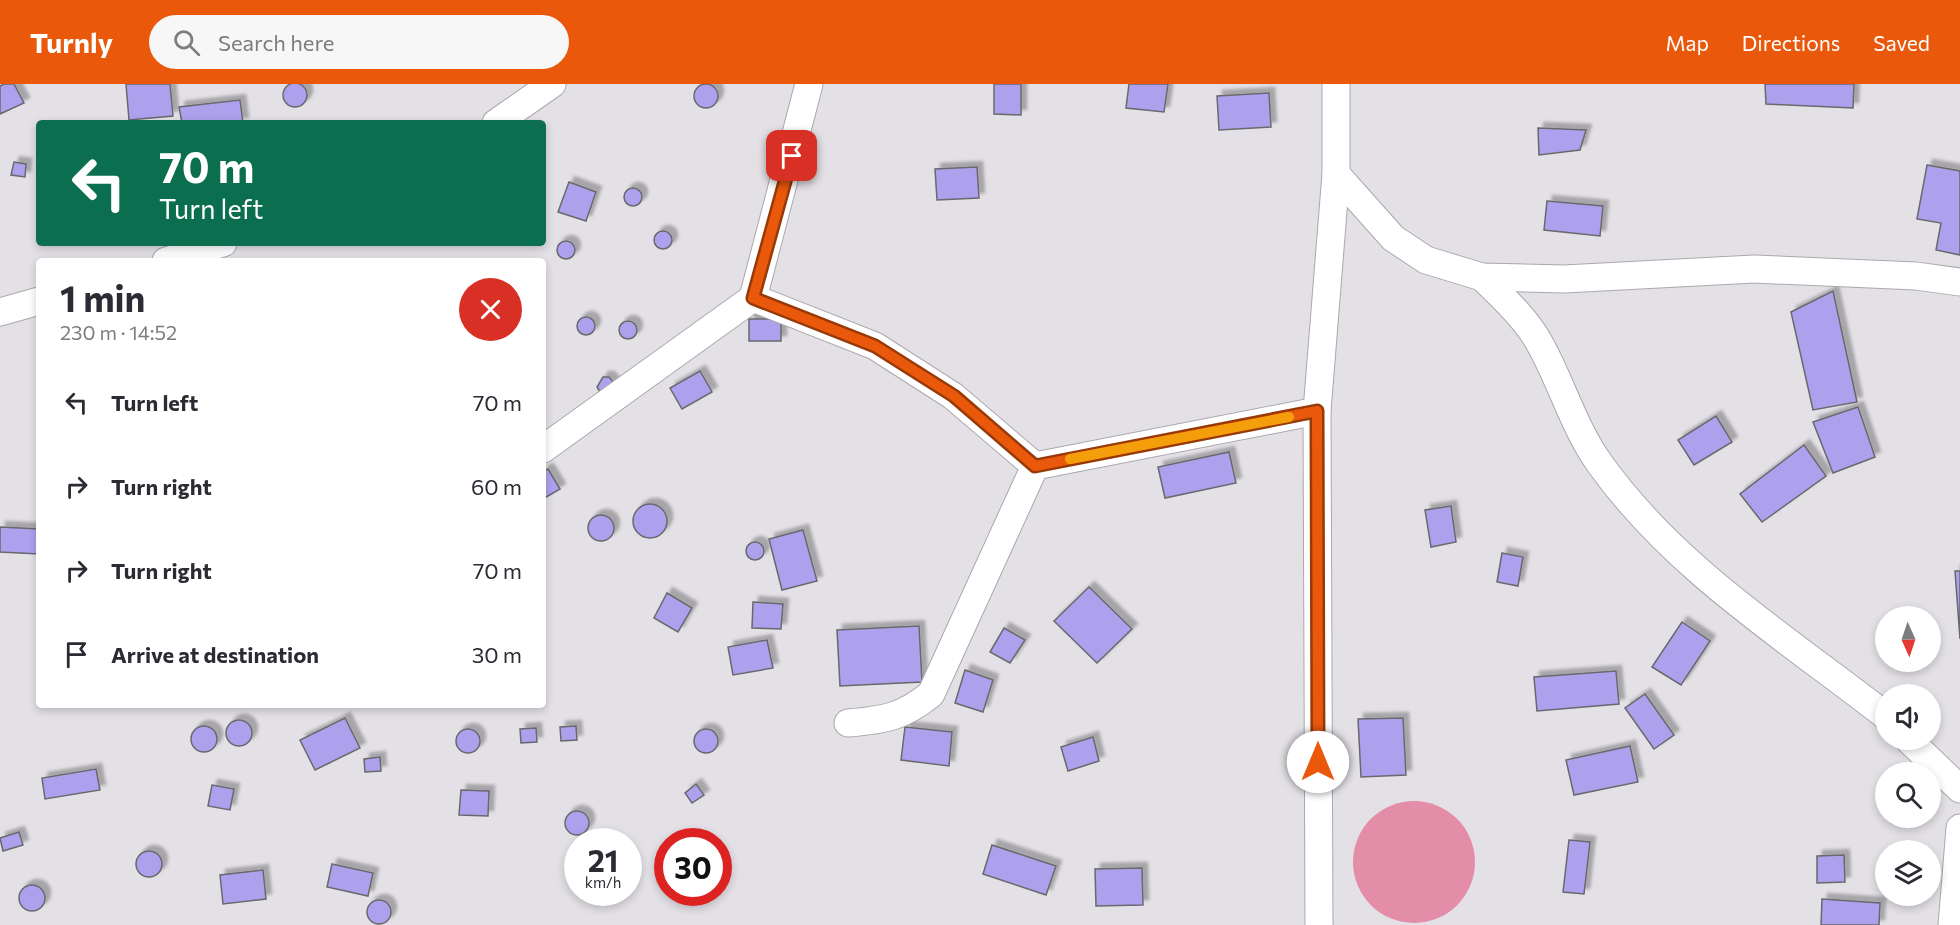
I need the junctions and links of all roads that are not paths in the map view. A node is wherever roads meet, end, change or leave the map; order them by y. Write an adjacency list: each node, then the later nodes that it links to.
1 (552, 84): 4 (street)
2 (809, 84): 10 (street)
3 (1336, 84): 5 (street)
4 (500, 120)
5 (1336, 174): 8 (street); 13 (street)
6 (214, 246): 7 (street)
7 (176, 258)
8 (1482, 278): 9 (street); 16 (street)
9 (1960, 282)
10 (753, 298): 14 (street); 15 (street)
11 (36, 302): 12 (street)
12 (0, 312)
13 (1317, 411): 15 (street); 21 (street)
14 (546, 447)
15 (1035, 466): 17 (street)
16 (1875, 708)
17 (848, 723)
18 (1919, 750): 19 (street)
19 (1960, 789)
20 (1960, 828): 22 (street)
21 (1319, 925)
22 (1952, 925)

